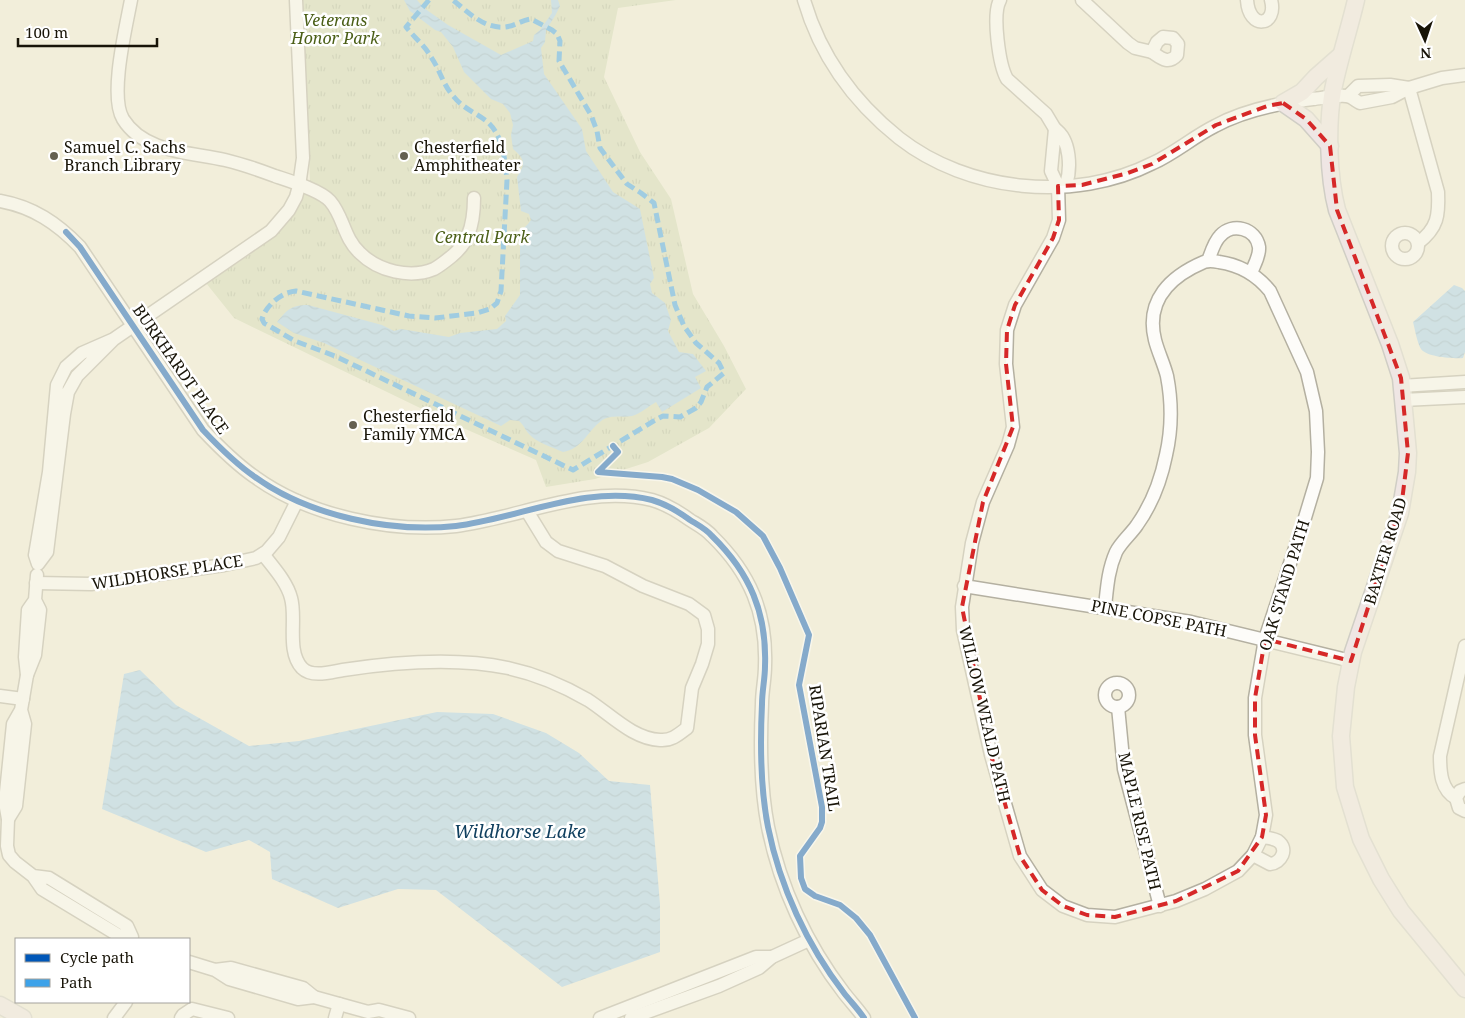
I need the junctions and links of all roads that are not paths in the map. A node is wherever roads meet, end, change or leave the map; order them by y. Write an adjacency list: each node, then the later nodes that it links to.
1 (131, 0): 18 (street)
2 (296, 0): 18 (street)
3 (804, 0): 17 (street)
4 (1082, 0): 9 (street)
5 (1247, 0): 6 (street)
6 (1271, 0)
7 (1356, 0): 10 (main road, BAXTER ROAD)
8 (998, 1): 15 (street)
9 (1152, 52)
10 (1341, 56): 13 (main road, BAXTER ROAD); 14 (main road)
11 (1465, 75): 12 (street)
12 (1409, 88): 13 (street); 21 (street)
13 (1340, 96): 14 (street); 16 (main road, BAXTER ROAD)
14 (1283, 103): 16 (main road); 17 (street)
15 (1055, 129): 17 (street); 17 (street)
16 (1330, 146): 26 (main road, BAXTER ROAD)
17 (1062, 185): 32 (street, WILLOW WEALD PATH)
18 (299, 186): 19 (street); 24 (street)
19 (474, 198)
20 (0, 201): 24 (street, BURKHARDT PLACE)
21 (1418, 243)
22 (1208, 260): 23 (street, OAK STAND PATH); 23 (street); 33 (street)
23 (1251, 273): 34 (street, OAK STAND PATH)
24 (133, 326): 28 (street, BURKHARDT PLACE); 31 (street)
25 (1465, 382): 26 (street)
26 (1402, 393): 27 (street); 36 (main road, BAXTER ROAD)
27 (1465, 396)
28 (297, 501): 29 (street, BURKHARDT PLACE); 30 (street, WILDHORSE PLACE)
29 (527, 511): 30 (street); 46 (street, BURKHARDT PLACE)
30 (263, 554): 31 (street, WILDHORSE PLACE)
31 (36, 583): 38 (street)
32 (964, 586): 33 (street, PINE COPSE PATH); 44 (street, WILLOW WEALD PATH)
33 (1105, 607): 34 (street, PINE COPSE PATH)
34 (1265, 639): 36 (street, PINE COPSE PATH); 42 (street, OAK STAND PATH)
35 (1465, 646): 40 (street)
36 (1351, 661): 48 (main road, BAXTER ROAD)
37 (0, 696): 38 (street)
38 (22, 704): 45 (street)
39 (1118, 707): 44 (street, MAPLE RISE PATH)
40 (1460, 793): 41 (street)
41 (1465, 812)
42 (1262, 837): 43 (street, OAK STAND PATH); 43 (street)
43 (1253, 855): 44 (street, OAK STAND PATH)
44 (1160, 906)
45 (134, 938)
46 (809, 940): 53 (street); 61 (street, BURKHARDT PLACE)
47 (190, 962): 50 (street)
48 (1465, 989)
49 (125, 1003): 55 (street)
50 (339, 1004): 52 (street); 58 (street)
51 (0, 1005): 54 (main road)
52 (371, 1015): 59 (street)
53 (627, 1015): 60 (street)
54 (23, 1018)
55 (114, 1018)
56 (181, 1018): 57 (street)
57 (228, 1018)
58 (336, 1018)
59 (408, 1018)
60 (600, 1018)
61 (864, 1018)

